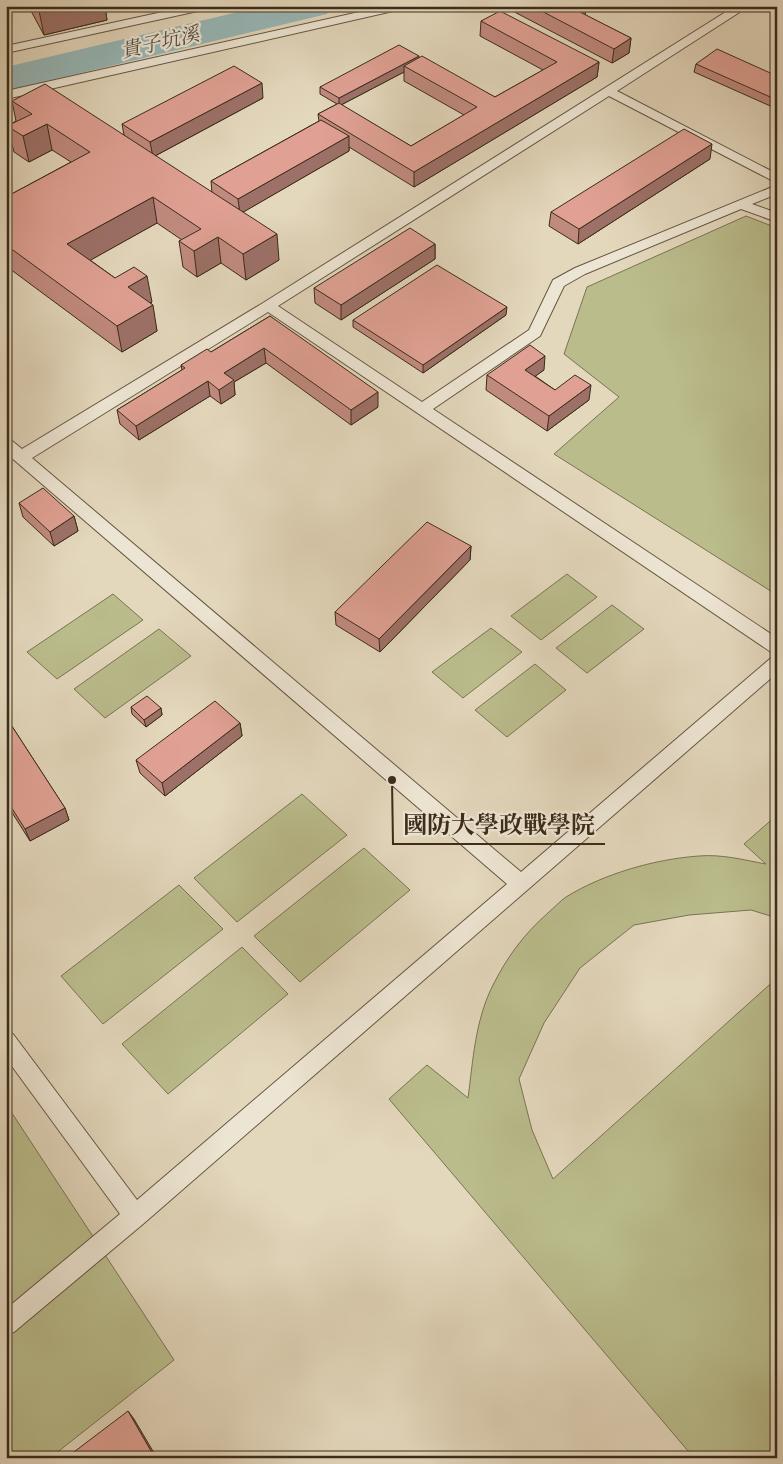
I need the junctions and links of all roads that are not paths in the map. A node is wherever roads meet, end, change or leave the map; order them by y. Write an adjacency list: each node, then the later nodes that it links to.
1 (207, 6): 4 (lane)
2 (402, 6): 6 (lane)
3 (736, 6): 5 (lane)
4 (6, 50)
5 (608, 91): 7 (lane); 11 (lane)
6 (6, 95)
7 (777, 179)
8 (777, 189): 9 (lane)
9 (740, 204): 10 (lane); 12 (lane)
10 (777, 218)
11 (268, 306): 12 (lane); 14 (lane)
12 (422, 409): 15 (lane)
13 (6, 444): 14 (lane)
14 (21, 457): 17 (lane)
15 (777, 647)
16 (777, 663): 17 (lane)
17 (521, 884): 19 (lane)
18 (6, 1041): 19 (lane)
19 (135, 1216): 20 (lane)
20 (6, 1324)

